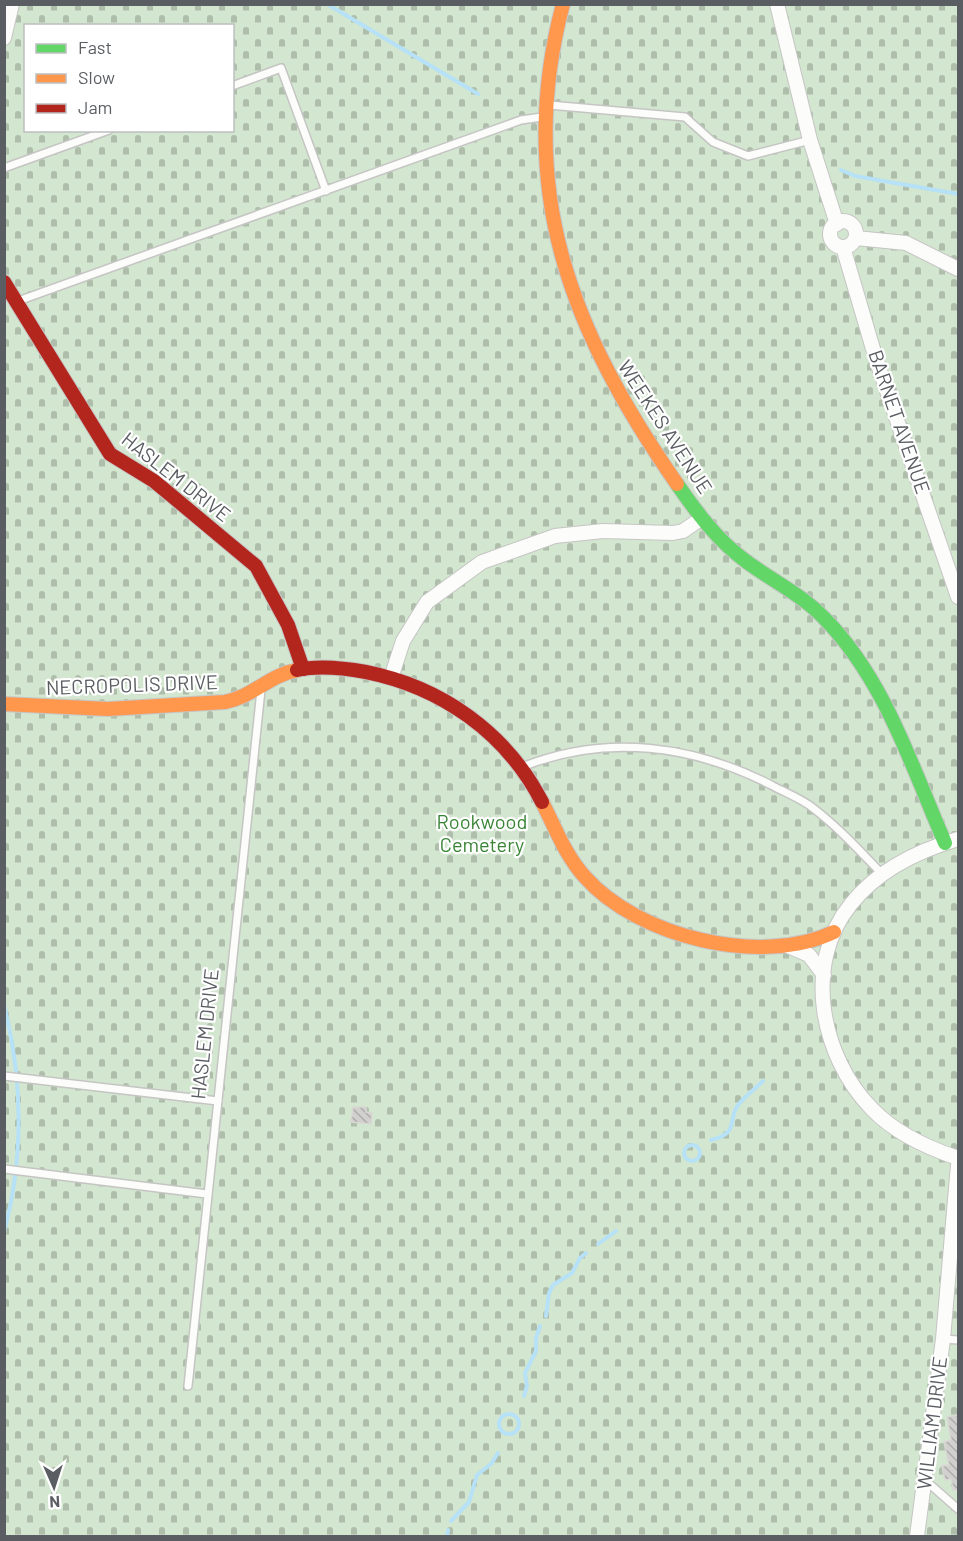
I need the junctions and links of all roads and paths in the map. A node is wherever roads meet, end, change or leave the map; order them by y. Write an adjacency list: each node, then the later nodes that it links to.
1 (12, 4): 4 (street)
2 (562, 4): 6 (street, WEEKES AVENUE)
3 (777, 4): 8 (street, BARNET AVENUE)
4 (4, 38)
5 (234, 85): 10 (lane)
6 (545, 111): 8 (lane); 10 (lane); 17 (street, WEEKES AVENUE)
7 (103, 132): 9 (lane)
8 (810, 140): 11 (street, BARNET AVENUE)
9 (4, 168)
10 (326, 191): 16 (lane)
11 (837, 224): 12 (street); 13 (street, BARNET AVENUE)
12 (856, 238): 13 (street); 14 (street)
13 (843, 247): 18 (street, BARNET AVENUE)
14 (958, 269)
15 (4, 282): 16 (street, HASLEM DRIVE)
16 (16, 301): 19 (street, HASLEM DRIVE)
17 (702, 518): 20 (street); 25 (street, WEEKES AVENUE)
18 (958, 597)
19 (303, 669): 20 (street, NECROPOLIS DRIVE); 21 (street, NECROPOLIS DRIVE)
20 (391, 678): 23 (street, NECROPOLIS DRIVE)
21 (262, 687): 22 (street, NECROPOLIS DRIVE); 31 (lane, HASLEM DRIVE)
22 (4, 704)
23 (521, 768): 26 (lane); 28 (street, NECROPOLIS DRIVE)
24 (958, 839): 25 (street)
25 (945, 843): 26 (street)
26 (882, 874): 27 (street)
27 (834, 932): 28 (street, NECROPOLIS DRIVE); 29 (street)
28 (788, 946): 29 (street, NECROPOLIS DRIVE)
29 (824, 975): 32 (street)
30 (4, 1076): 31 (lane)
31 (218, 1101): 35 (lane, HASLEM DRIVE)
32 (958, 1158)
33 (958, 1165): 36 (street, WILLIAM DRIVE)
34 (4, 1169): 35 (lane)
35 (207, 1194): 38 (lane, HASLEM DRIVE)
36 (943, 1339): 37 (lane); 39 (street, WILLIAM DRIVE)
37 (958, 1340)
38 (188, 1386)
39 (925, 1480): 40 (lane); 41 (street, WILLIAM DRIVE)
40 (958, 1509)
41 (917, 1536)

